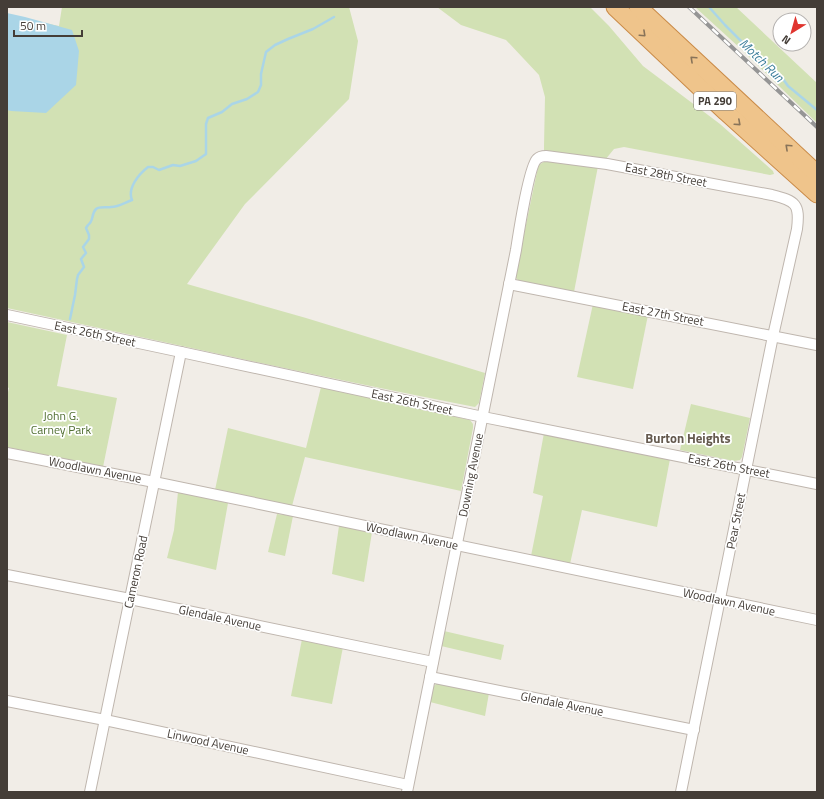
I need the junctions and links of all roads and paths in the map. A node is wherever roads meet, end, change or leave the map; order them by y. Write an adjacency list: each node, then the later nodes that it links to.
1 (615, 7): 5 (highway, PA 290, one-way to 5)
2 (638, 7): 4 (highway, PA 290, one-way to 2)
3 (537, 159): 6 (street, East 28th Street); 7 (street, Downing Avenue)
4 (817, 174)
5 (817, 194)
6 (795, 204): 9 (street, Pear Street)
7 (509, 284): 9 (street, East 27th Street); 12 (street, Downing Avenue)
8 (7, 316): 11 (street, East 26th Street)
9 (773, 336): 10 (street, East 27th Street); 14 (street, Pear Street)
10 (817, 345)
11 (181, 352): 12 (street, East 26th Street); 15 (street, Cameron Road)
12 (482, 417): 14 (street, East 26th Street); 17 (street, Downing Avenue)
13 (7, 453): 15 (street, Woodlawn Avenue)
14 (746, 469): 16 (street, East 26th Street); 20 (street, Pear Street)
15 (154, 482): 17 (street, Woodlawn Avenue); 19 (street, Cameron Road)
16 (817, 484)
17 (457, 546): 20 (street, Woodlawn Avenue); 22 (street, Downing Avenue)
18 (7, 575): 19 (street, Glendale Avenue)
19 (130, 599): 22 (street, Glendale Avenue); 25 (street, Cameron Road)
20 (720, 600): 21 (street, Woodlawn Avenue); 26 (street, Pear Street)
21 (817, 620)
22 (433, 662): 23 (street, Downing Avenue)
23 (430, 677): 26 (street, Glendale Avenue); 27 (street, Downing Avenue)
24 (7, 701): 25 (street, Linwood Avenue)
25 (105, 720): 27 (street, Linwood Avenue); 28 (street, Cameron Road)
26 (694, 730): 29 (street, Pear Street)
27 (408, 788)
28 (90, 792)
29 (682, 792)

